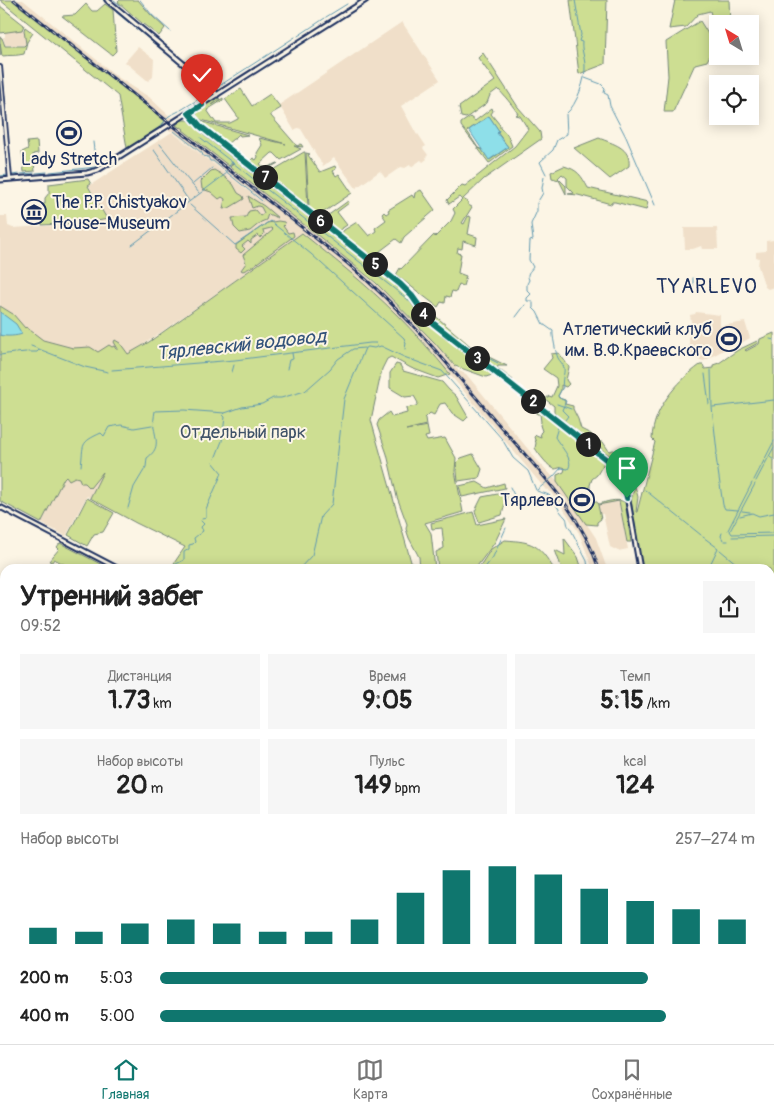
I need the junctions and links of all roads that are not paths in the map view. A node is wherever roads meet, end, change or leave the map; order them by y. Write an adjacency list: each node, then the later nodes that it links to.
1 (107, 0): 4 (main road)
2 (366, 0): 4 (main road)
3 (0, 67): 6 (street)
4 (217, 95): 5 (main road)
5 (189, 113): 6 (main road); 10 (main road)
6 (10, 179): 7 (main road)
7 (0, 180)
8 (0, 507): 9 (main road)
9 (108, 564)
10 (639, 564)

